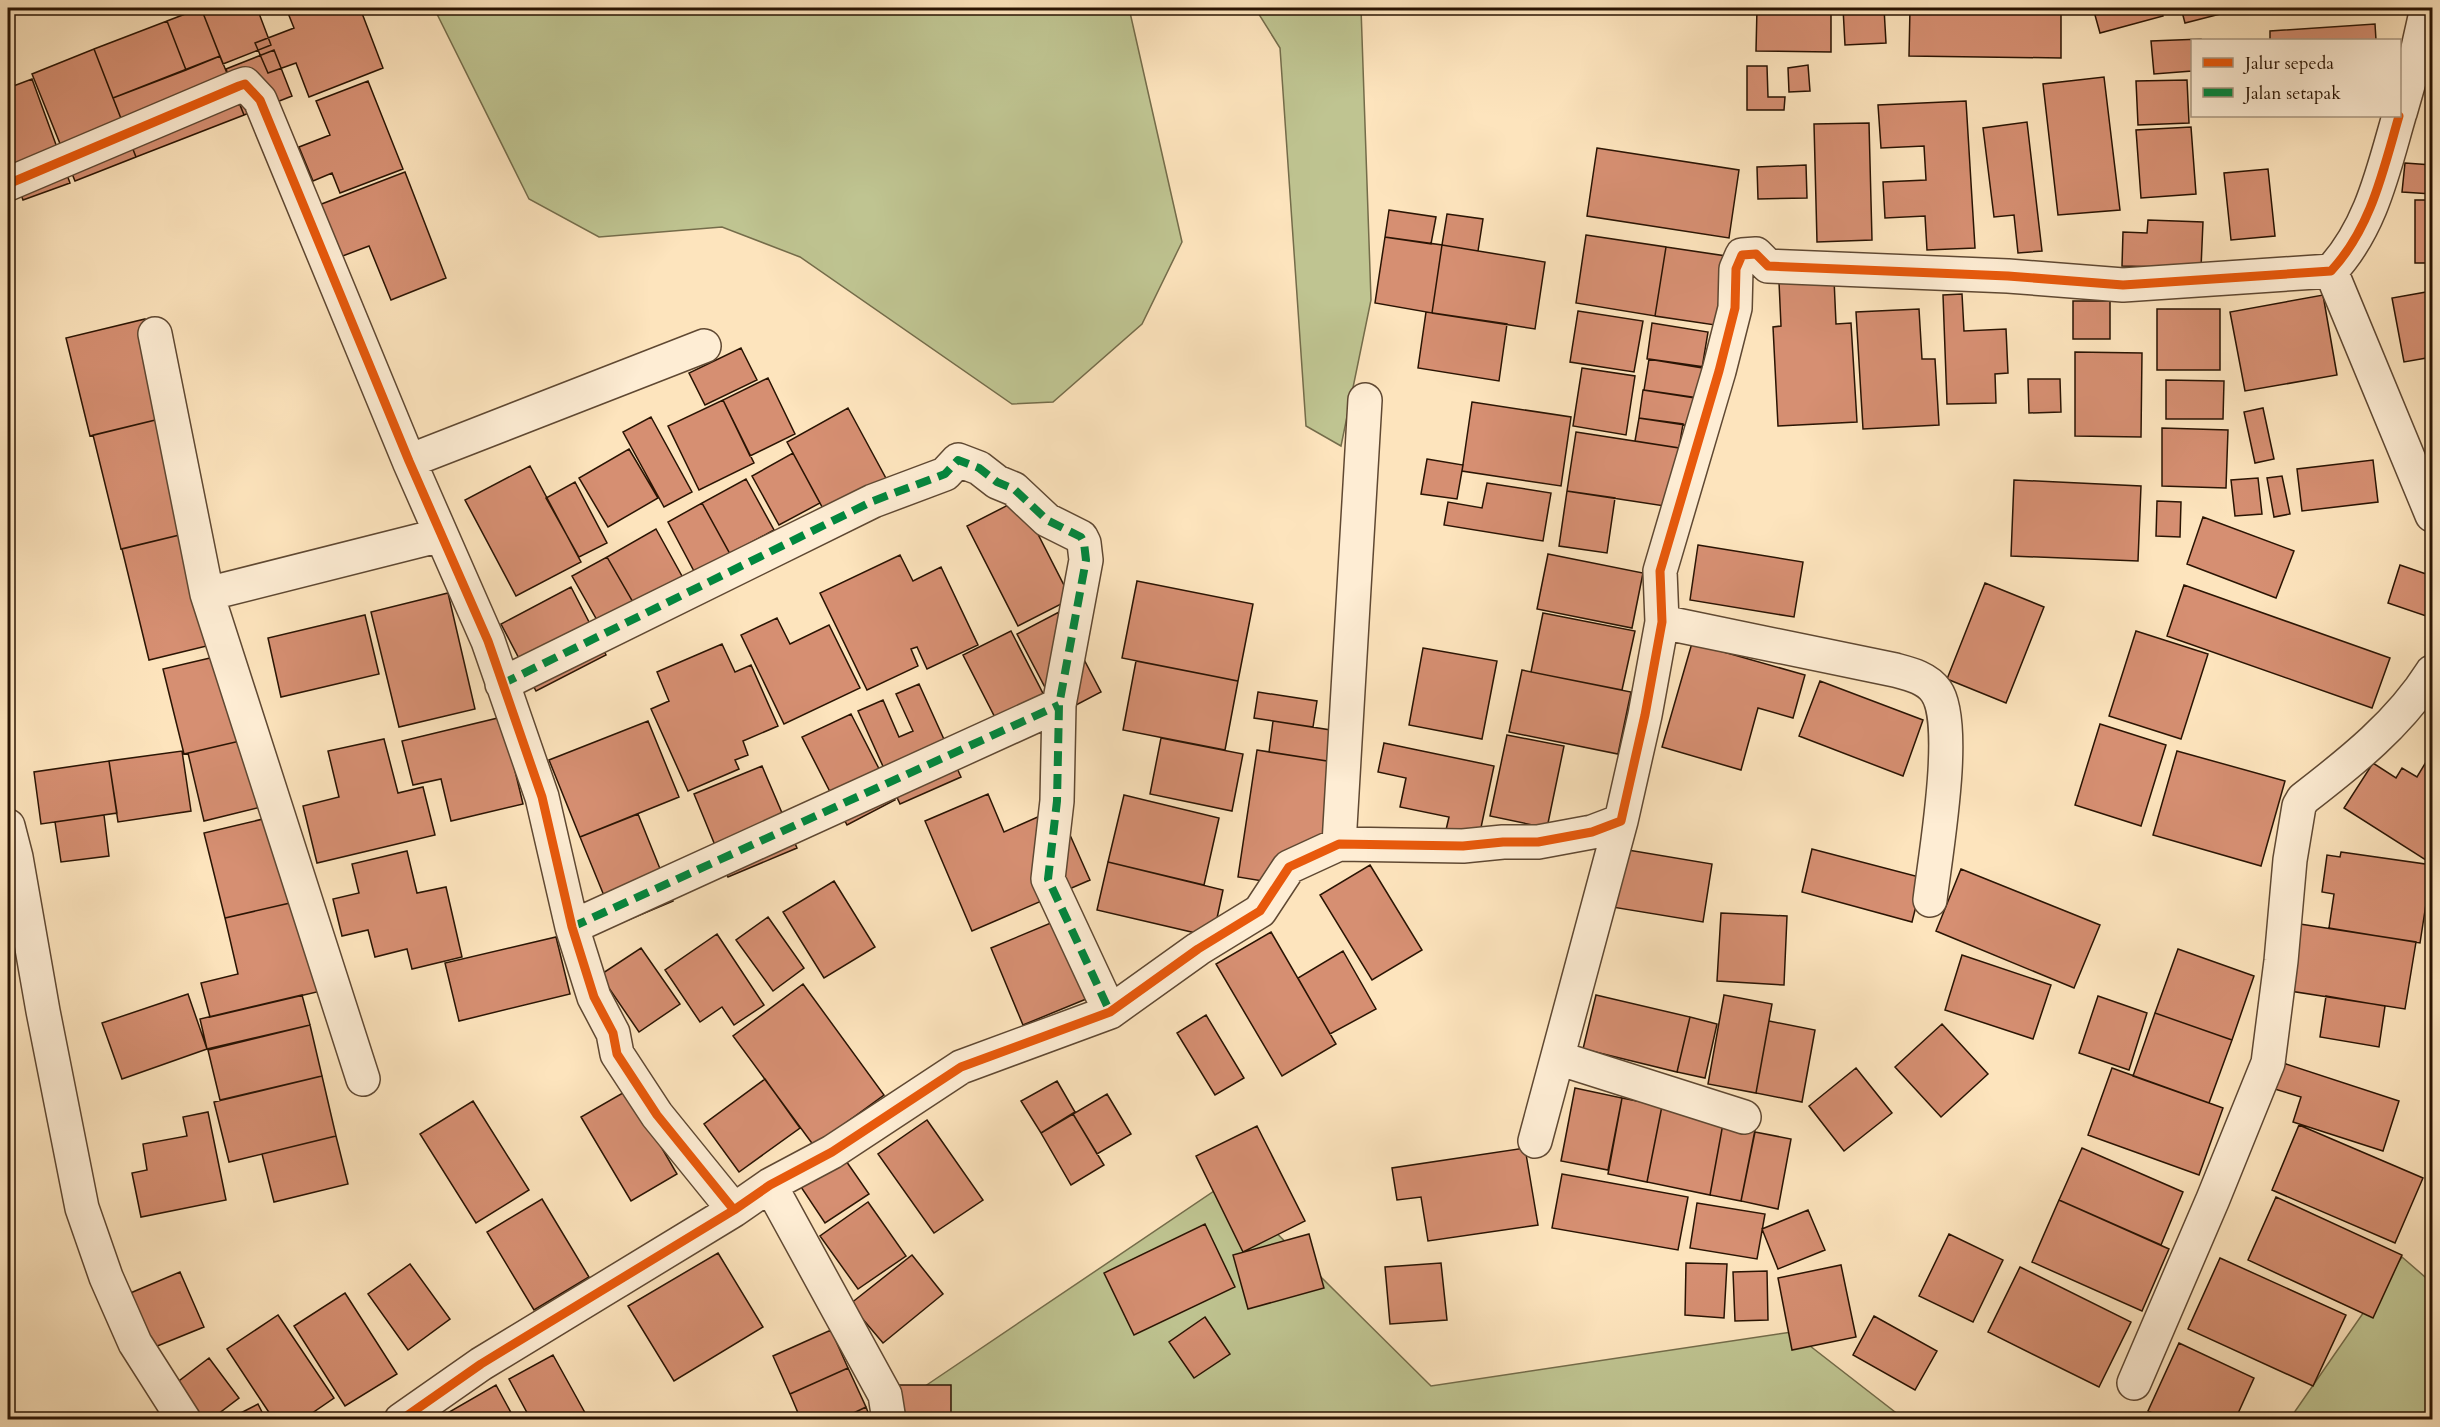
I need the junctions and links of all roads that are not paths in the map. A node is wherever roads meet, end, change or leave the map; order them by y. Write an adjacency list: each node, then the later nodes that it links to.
1 (2427, 8): 2 (street)
2 (2401, 107)
3 (2398, 117): 5 (street)
4 (8, 184): 9 (street)
5 (2331, 271): 10 (street); 13 (street)
6 (155, 334): 12 (street)
7 (704, 346): 9 (street)
8 (1365, 400): 19 (street)
9 (409, 461): 11 (street)
10 (2433, 516)
11 (441, 535): 12 (street); 15 (street)
12 (207, 594): 24 (street)
13 (1662, 622): 17 (street); 20 (street)
14 (2433, 672): 29 (street)
15 (502, 684): 16 (street); 21 (street)
16 (1059, 705): 21 (street); 22 (street)
17 (1621, 821): 19 (street); 23 (street)
18 (8, 826): 30 (street)
19 (1339, 844): 22 (street)
20 (1930, 900)
21 (572, 927): 28 (street)
22 (1110, 1012): 27 (street)
23 (1558, 1058): 25 (street); 26 (street)
24 (363, 1079)
25 (1744, 1117)
26 (1535, 1141)
27 (770, 1185): 28 (street); 32 (street)
28 (734, 1210): 31 (street)
29 (2134, 1383)
30 (184, 1419)
31 (400, 1419)
32 (888, 1419)

